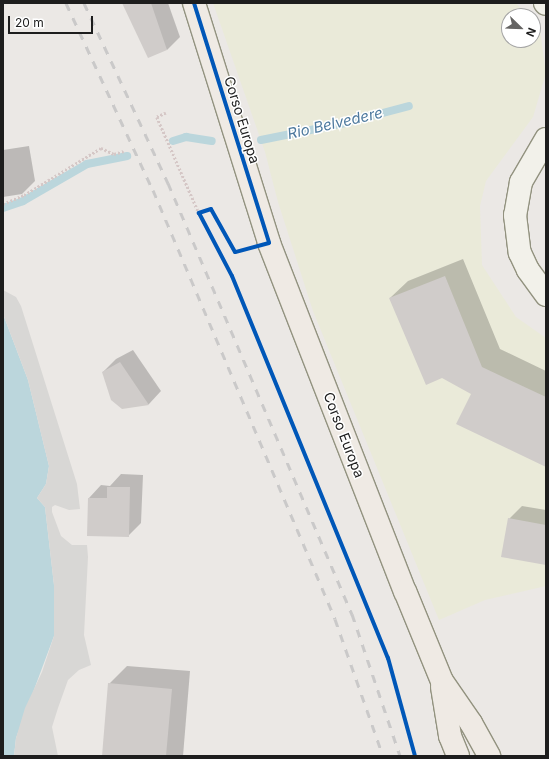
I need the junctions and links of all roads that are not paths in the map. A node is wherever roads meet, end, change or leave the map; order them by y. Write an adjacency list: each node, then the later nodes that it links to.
1 (194, 3): 4 (main road, Corso Europa)
2 (546, 139): 3 (main road)
3 (546, 295)
4 (442, 682): 5 (main road, Corso Europa); 6 (main road, Corso Europa)
5 (458, 756)
6 (489, 756)

